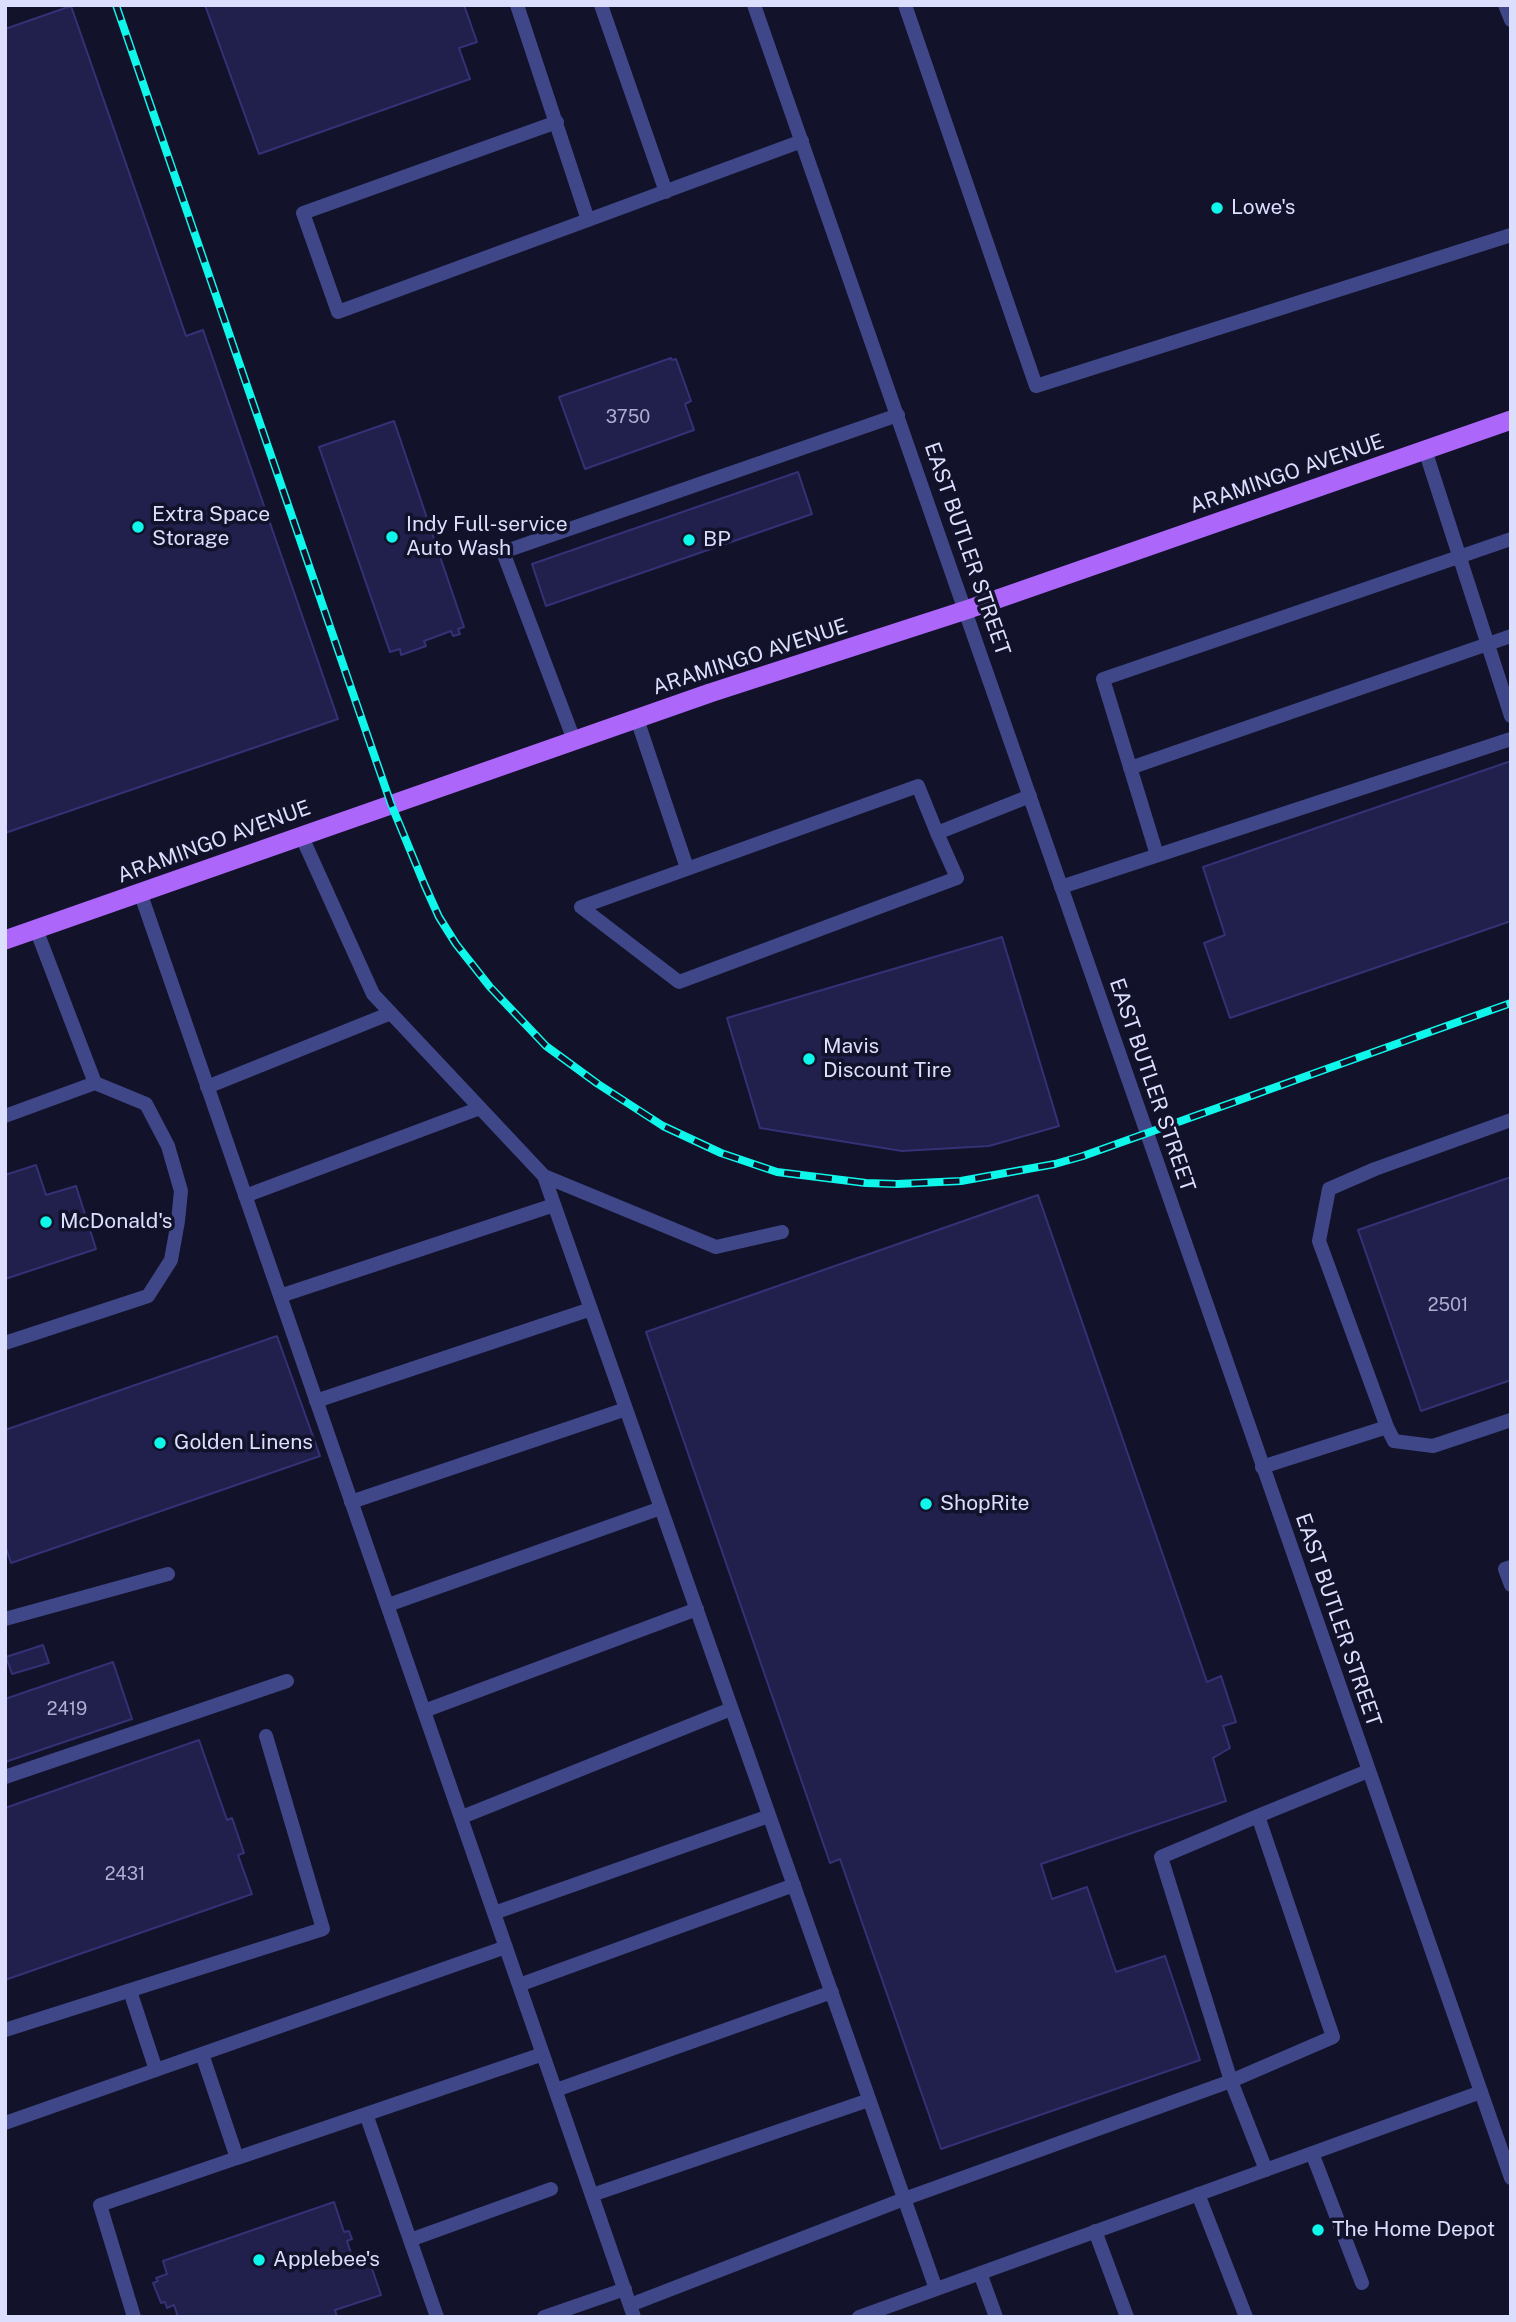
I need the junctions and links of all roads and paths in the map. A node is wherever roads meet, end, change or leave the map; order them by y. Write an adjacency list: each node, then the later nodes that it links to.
1 (517, 5): 7 (street)
2 (601, 5): 9 (street)
3 (754, 5): 8 (street, EAST BUTLER STREET)
4 (905, 5): 11 (street)
5 (1505, 5): 6 (street)
6 (1511, 20)
7 (557, 122): 10 (street); 10 (street)
8 (802, 141): 9 (street); 12 (street, EAST BUTLER STREET)
9 (666, 192): 10 (street)
10 (588, 220)
11 (1511, 235)
12 (898, 415): 17 (street, EAST BUTLER STREET); 23 (street)
13 (1511, 420): 14 (main road, ARAMINGO AVENUE)
14 (1425, 450): 16 (street); 17 (main road, ARAMINGO AVENUE)
15 (1511, 539): 16 (street)
16 (1459, 556): 19 (street); 24 (street)
17 (966, 610): 21 (main road, ARAMINGO AVENUE); 25 (street, EAST BUTLER STREET)
18 (1511, 636): 19 (street)
19 (1488, 644): 20 (street); 24 (street)
20 (1511, 716)
21 (637, 719): 23 (main road, ARAMINGO AVENUE); 29 (street)
22 (1511, 739): 28 (street)
23 (574, 740): 27 (main road, ARAMINGO AVENUE)
24 (1130, 768): 28 (street)
25 (1030, 796): 26 (street); 30 (street, EAST BUTLER STREET)
26 (937, 833): 29 (street); 29 (street)
27 (301, 835): 31 (main road, ARAMINGO AVENUE); 34 (street)
28 (1157, 855): 30 (street)
29 (687, 868)
30 (1061, 887): 51 (street, EAST BUTLER STREET)
31 (140, 892): 32 (main road, ARAMINGO AVENUE); 36 (street)
32 (36, 929): 33 (main road, ARAMINGO AVENUE); 35 (street)
33 (5, 940)
34 (391, 1013): 36 (street); 37 (street)
35 (95, 1083): 38 (street); 46 (street)
36 (207, 1087): 41 (street)
37 (480, 1108): 40 (street); 41 (street)
38 (5, 1116)
39 (1511, 1120): 50 (street)
40 (544, 1176): 42 (street); 43 (street)
41 (245, 1196): 44 (street)
42 (554, 1205): 44 (street); 45 (street)
43 (782, 1232)
44 (280, 1296): 47 (street)
45 (591, 1309): 47 (street); 48 (street)
46 (5, 1343)
47 (316, 1401): 52 (street)
48 (625, 1409): 52 (street); 53 (street)
49 (1511, 1420): 50 (street)
50 (1387, 1427): 51 (street)
51 (1262, 1467): 64 (street, EAST BUTLER STREET)
52 (351, 1502): 57 (street)
53 (661, 1508): 57 (street); 58 (street)
54 (1511, 1567): 56 (street)
55 (168, 1574): 59 (street)
56 (1511, 1585)
57 (388, 1605): 62 (street)
58 (697, 1609): 61 (street); 62 (street)
59 (5, 1619)
60 (287, 1682): 65 (street)
61 (731, 1709): 66 (street); 68 (street)
62 (424, 1711): 68 (street)
63 (266, 1737): 73 (street)
64 (1368, 1771): 67 (street); 81 (street, EAST BUTLER STREET)
65 (5, 1777)
66 (769, 1816): 69 (street); 70 (street)
67 (1258, 1816): 79 (street); 79 (street)
68 (461, 1817): 70 (street)
69 (794, 1885): 72 (street); 74 (street)
70 (494, 1913): 71 (street)
71 (506, 1947): 72 (street); 76 (street)
72 (519, 1985): 77 (street)
73 (130, 1991): 75 (street); 78 (street)
74 (832, 1992): 80 (street); 82 (street)
75 (5, 2030)
76 (202, 2054): 78 (street); 86 (street)
77 (543, 2054): 80 (street); 83 (street)
78 (156, 2070): 84 (street)
79 (1231, 2081): 87 (street); 92 (street)
80 (556, 2090): 91 (street)
81 (1481, 2092): 85 (street); 88 (street, EAST BUTLER STREET)
82 (869, 2100): 91 (street); 92 (street)
83 (366, 2114): 86 (street); 94 (street)
84 (5, 2123)
85 (1312, 2154): 87 (street); 96 (street)
86 (237, 2158): 101 (street)
87 (1266, 2170): 90 (street)
88 (1511, 2178)
89 (551, 2189): 94 (street)
90 (1198, 2194): 93 (street); 107 (street)
91 (592, 2195): 97 (street)
92 (904, 2199): 98 (street); 99 (street)
93 (1095, 2231): 95 (street); 106 (street)
94 (410, 2240): 102 (street)
95 (980, 2273): 98 (street); 105 (street)
96 (1362, 2283)
97 (625, 2289): 99 (street); 103 (street)
98 (936, 2289): 100 (street)
99 (632, 2311)
100 (885, 2312): 104 (street)
101 (134, 2317)
102 (436, 2317)
103 (544, 2317)
104 (859, 2317)
105 (996, 2317)
106 (1127, 2317)
107 (1246, 2317)

